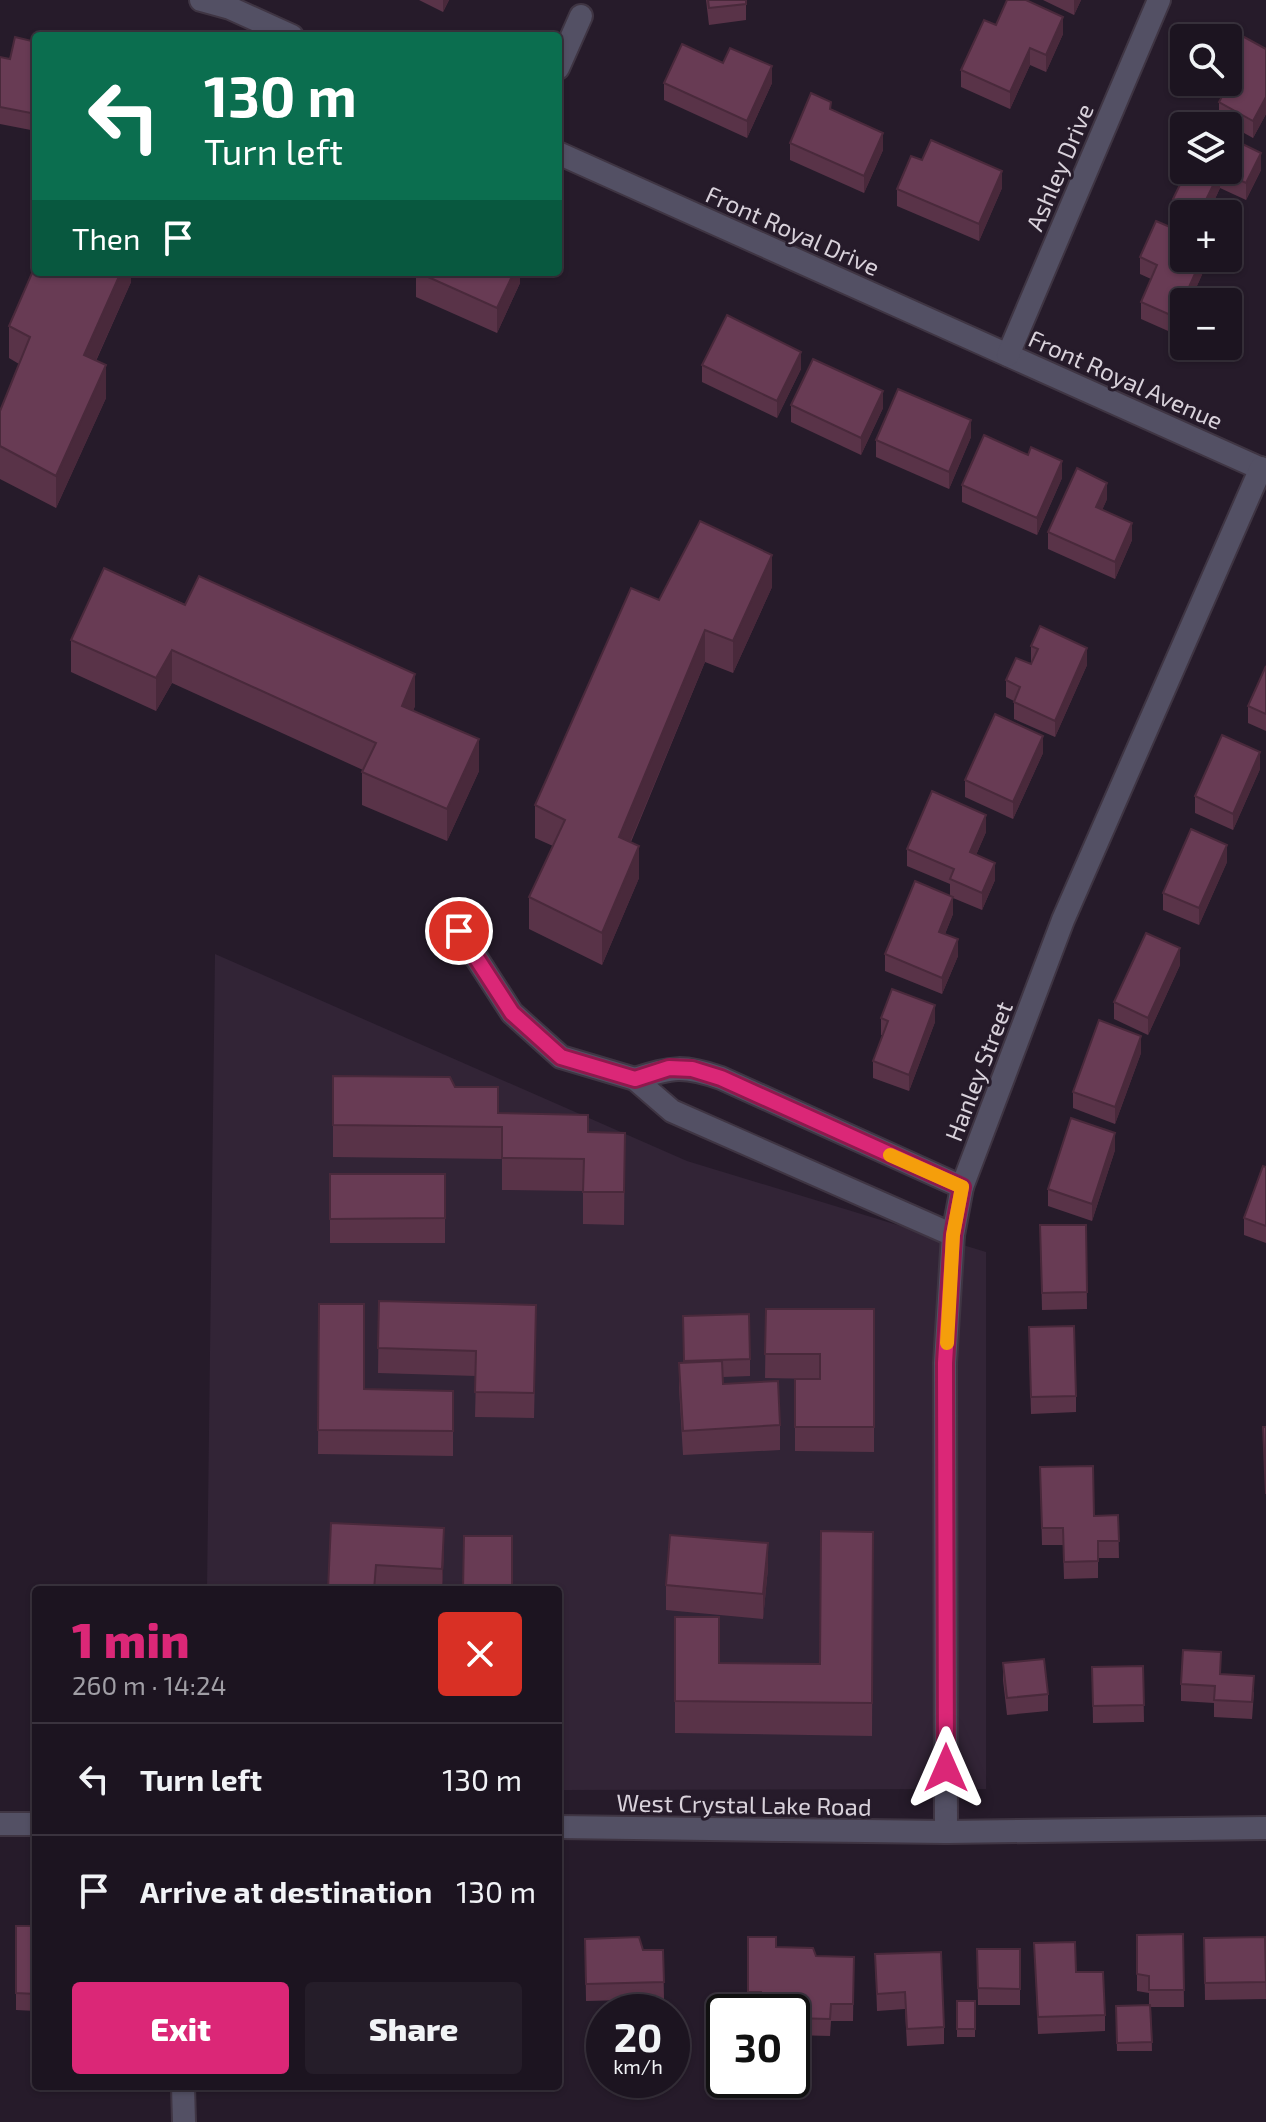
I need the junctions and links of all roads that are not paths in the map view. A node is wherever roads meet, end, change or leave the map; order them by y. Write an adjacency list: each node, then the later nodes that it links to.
1 (201, 0): 4 (street)
2 (1159, 0): 7 (street, Ashley Drive)
3 (581, 16): 5 (street)
4 (283, 32)
5 (562, 59)
6 (562, 155): 7 (street, Front Royal Drive)
7 (1008, 355): 8 (street, Front Royal Avenue)
8 (1264, 469): 11 (street, Hanley Street)
9 (459, 931): 10 (street)
10 (635, 1079): 11 (street); 12 (street)
11 (962, 1187): 12 (street, Hanley Street)
12 (953, 1235): 17 (street, Hanley Street)
13 (0, 1824): 14 (street)
14 (32, 1824)
15 (562, 1827): 17 (street, West Crystal Lake Road)
16 (1266, 1828): 17 (street, West Crystal Lake Road)
17 (946, 1832)
18 (183, 2090): 19 (street)
19 (184, 2122)

